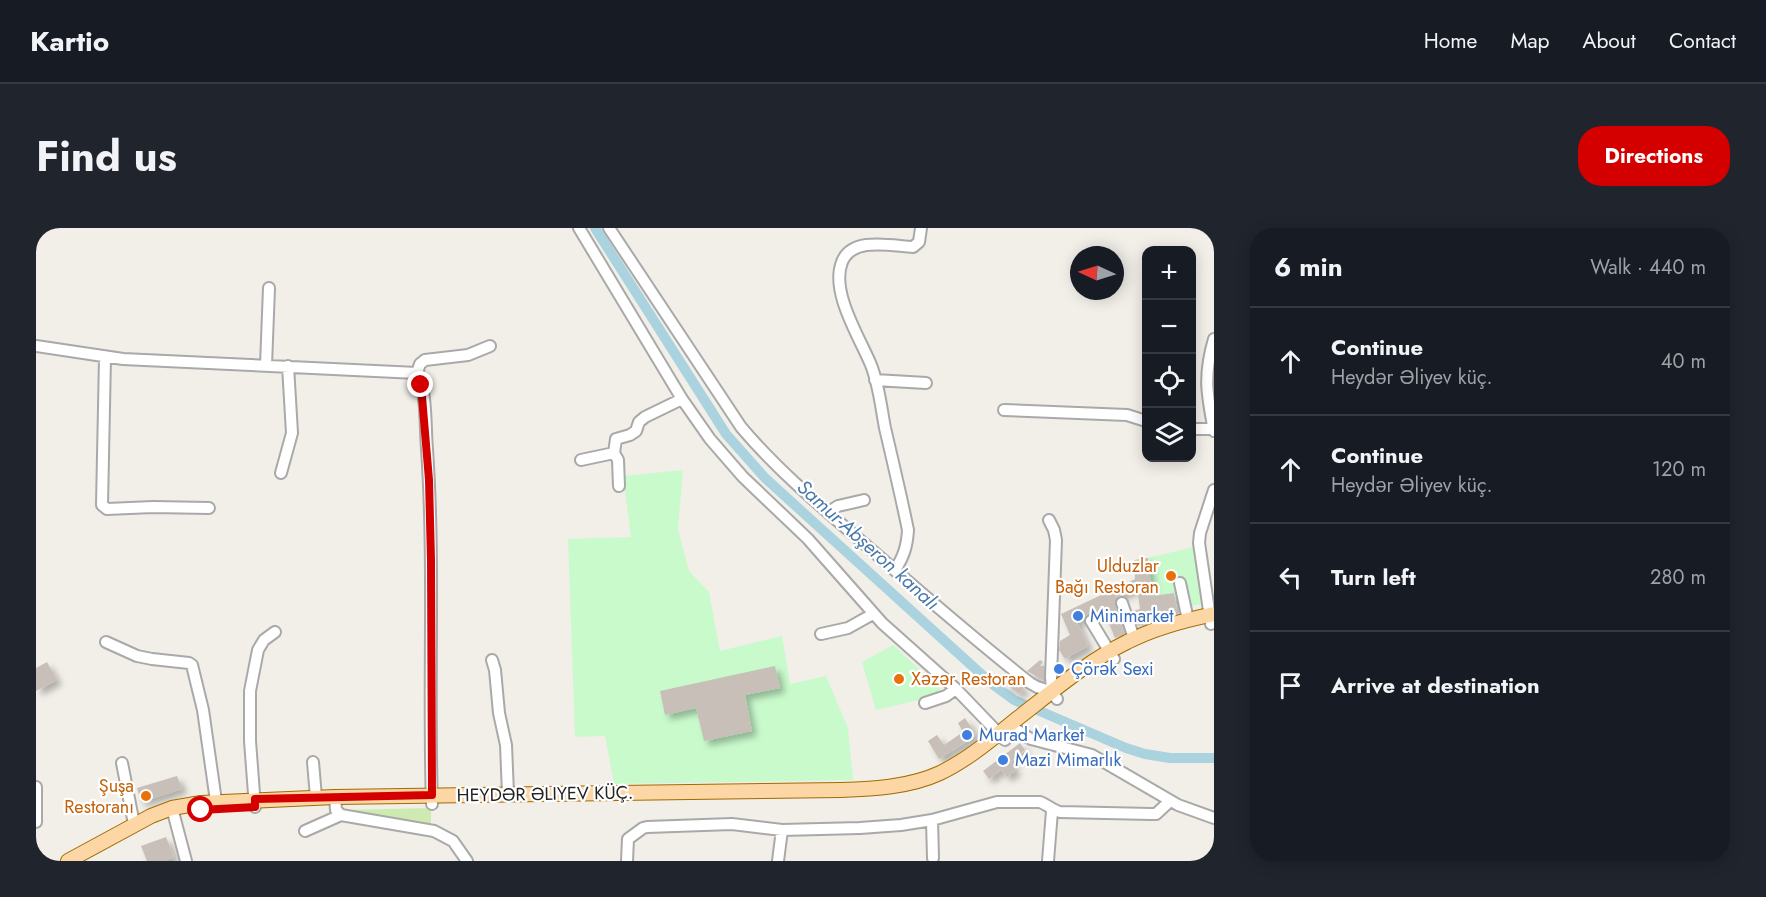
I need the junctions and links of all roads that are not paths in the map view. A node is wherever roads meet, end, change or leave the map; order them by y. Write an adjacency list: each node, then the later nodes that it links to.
1 (579, 228): 16 (street)
2 (609, 228): 28 (street)
3 (921, 228): 14 (street)
4 (1209, 228): 5 (street)
5 (1214, 231)
6 (269, 288): 11 (street)
7 (1214, 339): 20 (street)
8 (36, 346): 10 (street)
9 (489, 346): 13 (street)
10 (105, 358): 11 (street); 27 (street)
11 (266, 365): 12 (street)
12 (288, 366): 13 (street); 23 (street)
13 (417, 373): 52 (street)
14 (875, 380): 15 (street); 30 (street)
15 (926, 383)
16 (682, 399): 21 (street); 33 (street)
17 (1004, 410): 18 (street)
18 (1142, 420)
19 (1196, 429): 20 (street)
20 (1214, 430)
21 (614, 453): 22 (street); 24 (street)
22 (581, 460)
23 (280, 473)
24 (619, 486)
25 (1214, 490): 34 (street)
26 (864, 500): 28 (street)
27 (209, 508)
28 (829, 512): 30 (street)
29 (1049, 520): 44 (street)
30 (894, 570): 44 (street)
31 (1180, 584): 36 (street)
32 (1122, 603): 39 (street)
33 (873, 614): 38 (street); 43 (street)
34 (1212, 619): 36 (main road); 41 (main road)
35 (1091, 621): 41 (street)
36 (1188, 621): 39 (main road)
37 (275, 632): 55 (street)
38 (821, 634)
39 (1134, 638): 41 (main road)
40 (106, 642): 53 (street)
41 (1111, 655): 44 (main road)
42 (492, 660): 50 (street)
43 (956, 688): 45 (street); 46 (street)
44 (1053, 697): 46 (main road)
45 (925, 703)
46 (1011, 730): 50 (main road, HEYDƏR ƏLIYEV KÜÇ.); 52 (main road, HEYDƏR ƏLIYEV KÜÇ.); 54 (street)
47 (313, 762): 51 (street)
48 (122, 763): 62 (street)
49 (36, 787): 61 (street)
50 (508, 795): 52 (main road, HEYDƏR ƏLIYEV KÜÇ.)
51 (316, 797): 55 (main road, HEYDƏR ƏLIYEV KÜÇ.); 56 (main road, HEYDƏR ƏLIYEV KÜÇ.)
52 (432, 800): 56 (main road, HEYDƏR ƏLIYEV KÜÇ.)
53 (216, 801): 55 (main road, HEYDƏR ƏLIYEV KÜÇ.); 58 (main road, HEYDƏR ƏLIYEV KÜÇ.)
54 (1170, 801): 57 (street); 59 (street)
55 (255, 803): 56 (main road, HEYDƏR ƏLIYEV KÜÇ.); 58 (main road, HEYDƏR ƏLIYEV KÜÇ.)
56 (337, 806): 64 (street); 69 (street)
57 (1053, 811): 60 (street); 72 (street)
58 (173, 812): 62 (main road, HEYDƏR ƏLIYEV KÜÇ.); 67 (main road, HEYDƏR ƏLIYEV KÜÇ.); 68 (street)
59 (1214, 818)
60 (932, 820): 63 (street); 65 (street)
61 (36, 822)
62 (134, 824): 66 (main road, HEYDƏR ƏLIYEV KÜÇ.)
63 (782, 830): 70 (street); 71 (street)
64 (305, 831)
65 (933, 858)
66 (68, 861)
67 (86, 861)
68 (186, 861)
69 (467, 861)
70 (627, 861)
71 (778, 861)
72 (1048, 861)

